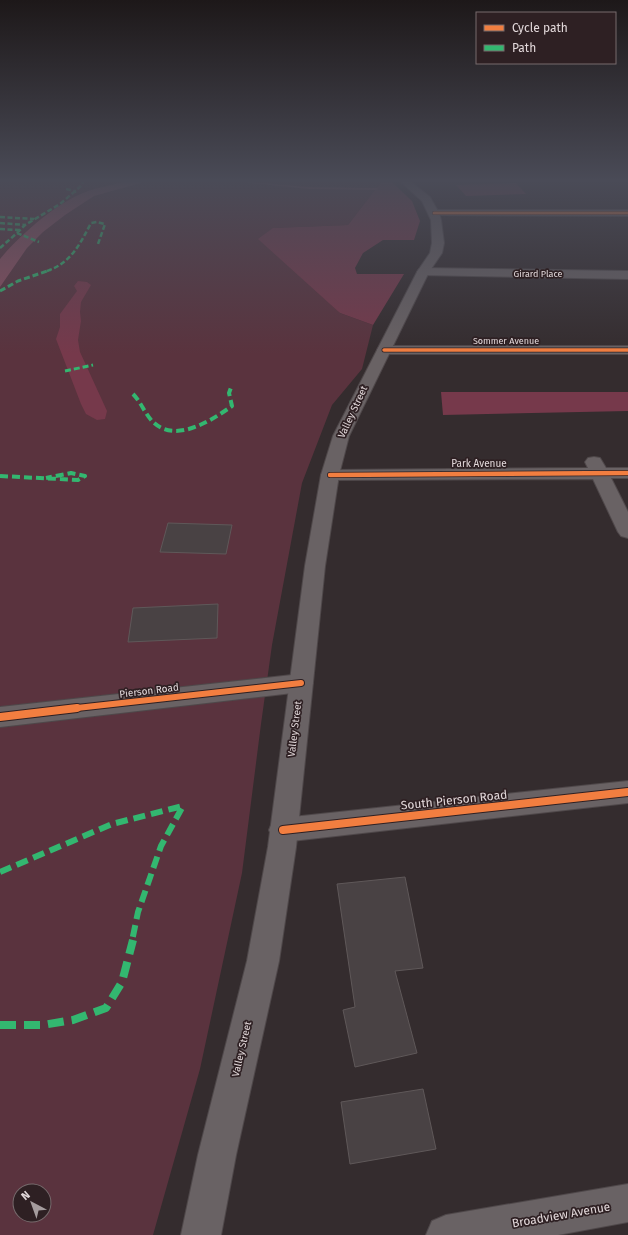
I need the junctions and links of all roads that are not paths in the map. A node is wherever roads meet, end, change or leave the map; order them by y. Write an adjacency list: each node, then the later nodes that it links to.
1 (438, 240): 2 (street, Valley Street)
2 (423, 272): 3 (street, Girard Place); 4 (street, Valley Street)
3 (628, 275)
4 (384, 350): 5 (street, Sommer Avenue); 7 (street, Valley Street)
5 (628, 350)
6 (628, 462): 8 (street, Park Avenue)
7 (332, 467): 8 (street, Park Avenue); 11 (street, Valley Street)
8 (596, 467): 9 (street, Park Avenue); 10 (street)
9 (628, 473)
10 (628, 532)
11 (301, 683): 12 (street, Pierson Road); 14 (street, Valley Street)
12 (0, 717)
13 (628, 792): 14 (street, South Pierson Road)
14 (283, 830): 16 (street, Valley Street)
15 (628, 1203): 17 (street, Broadview Avenue)
16 (201, 1235)
17 (446, 1235)

